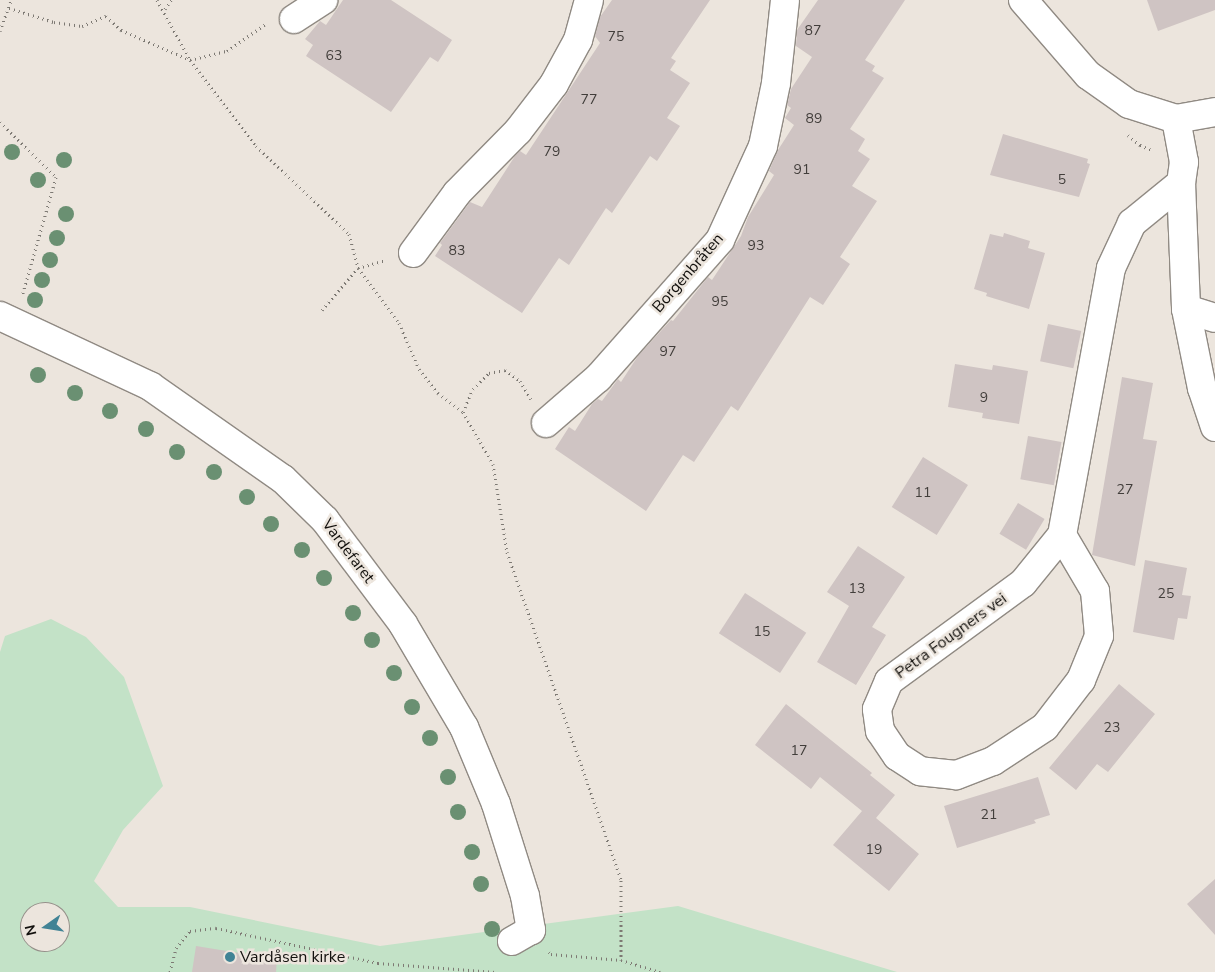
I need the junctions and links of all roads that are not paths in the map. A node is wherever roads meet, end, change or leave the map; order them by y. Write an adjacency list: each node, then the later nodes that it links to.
1 (322, 0): 5 (street)
2 (589, 0): 9 (street)
3 (785, 0): 13 (street, Borgenbråten)
4 (1023, 0): 7 (street)
5 (294, 19)
6 (1215, 112): 7 (street)
7 (1176, 119): 8 (street)
8 (1181, 183): 10 (street); 15 (street, Petra Fougners vei)
9 (413, 253)
10 (1186, 309): 12 (street); 14 (street)
11 (7, 318): 16 (street, Vardefaret)
12 (1215, 318)
13 (546, 423)
14 (1215, 427)
15 (1062, 535): 15 (street, Petra Fougners vei)
16 (522, 935)

